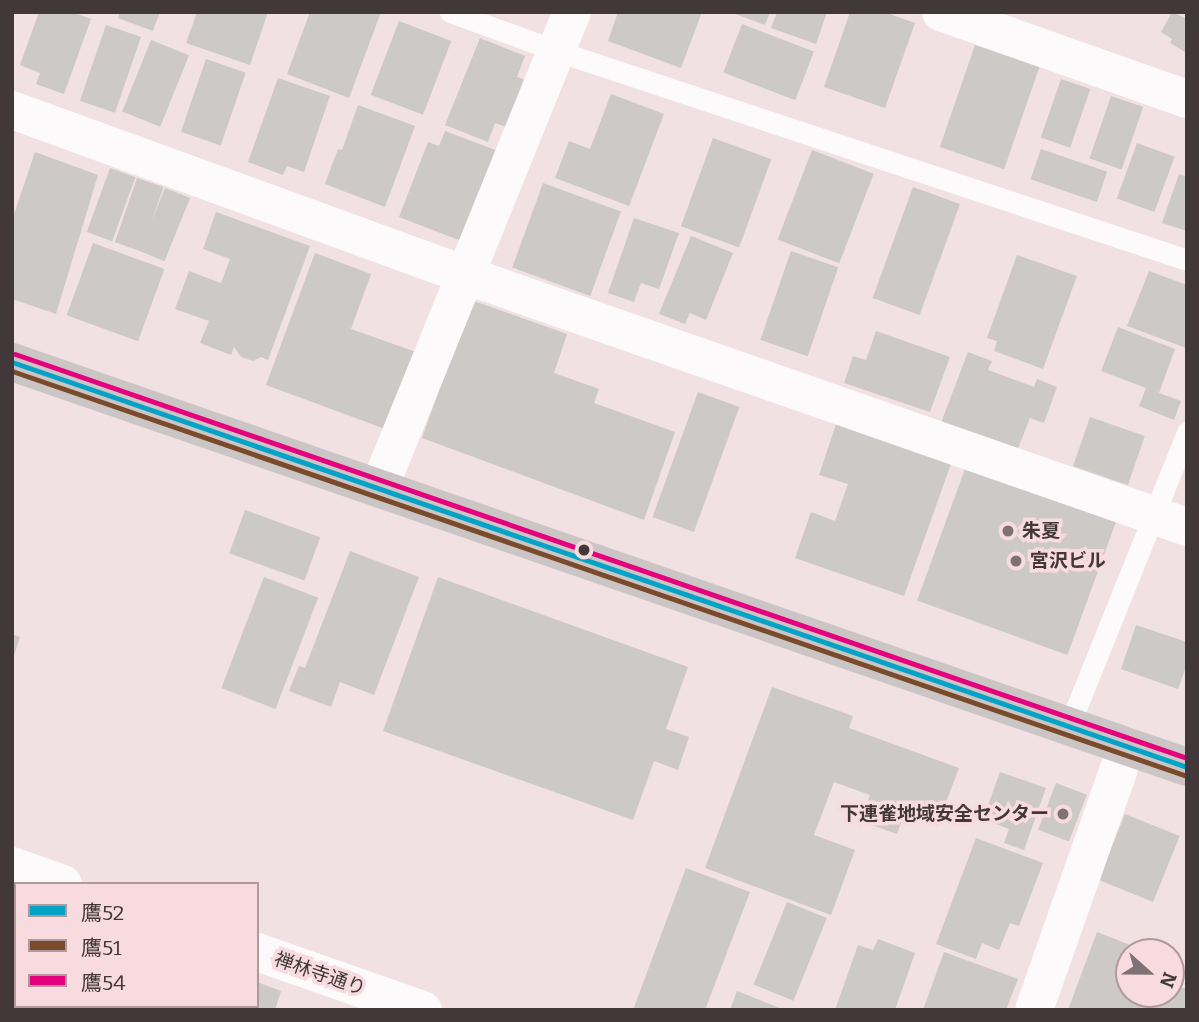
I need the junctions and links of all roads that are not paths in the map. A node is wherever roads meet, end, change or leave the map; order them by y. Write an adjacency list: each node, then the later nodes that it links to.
1 (450, 12): 4 (lane)
2 (572, 12): 4 (street)
3 (941, 12): 5 (street)
4 (557, 51): 7 (lane); 8 (street)
5 (1187, 99)
6 (12, 110): 8 (street)
7 (1187, 260)
8 (465, 275): 11 (street); 12 (street)
9 (12, 362): 11 (main road)
10 (1187, 432): 12 (lane)
11 (379, 488): 13 (main road)
12 (1170, 522): 13 (lane)
13 (1069, 726): 14 (main road)
14 (1127, 746): 15 (main road); 20 (street)
15 (1187, 766)
16 (12, 866): 17 (street)
17 (57, 882)
18 (259, 953): 19 (street, 禅林寺通り)
19 (423, 1010)
20 (1034, 1010)

